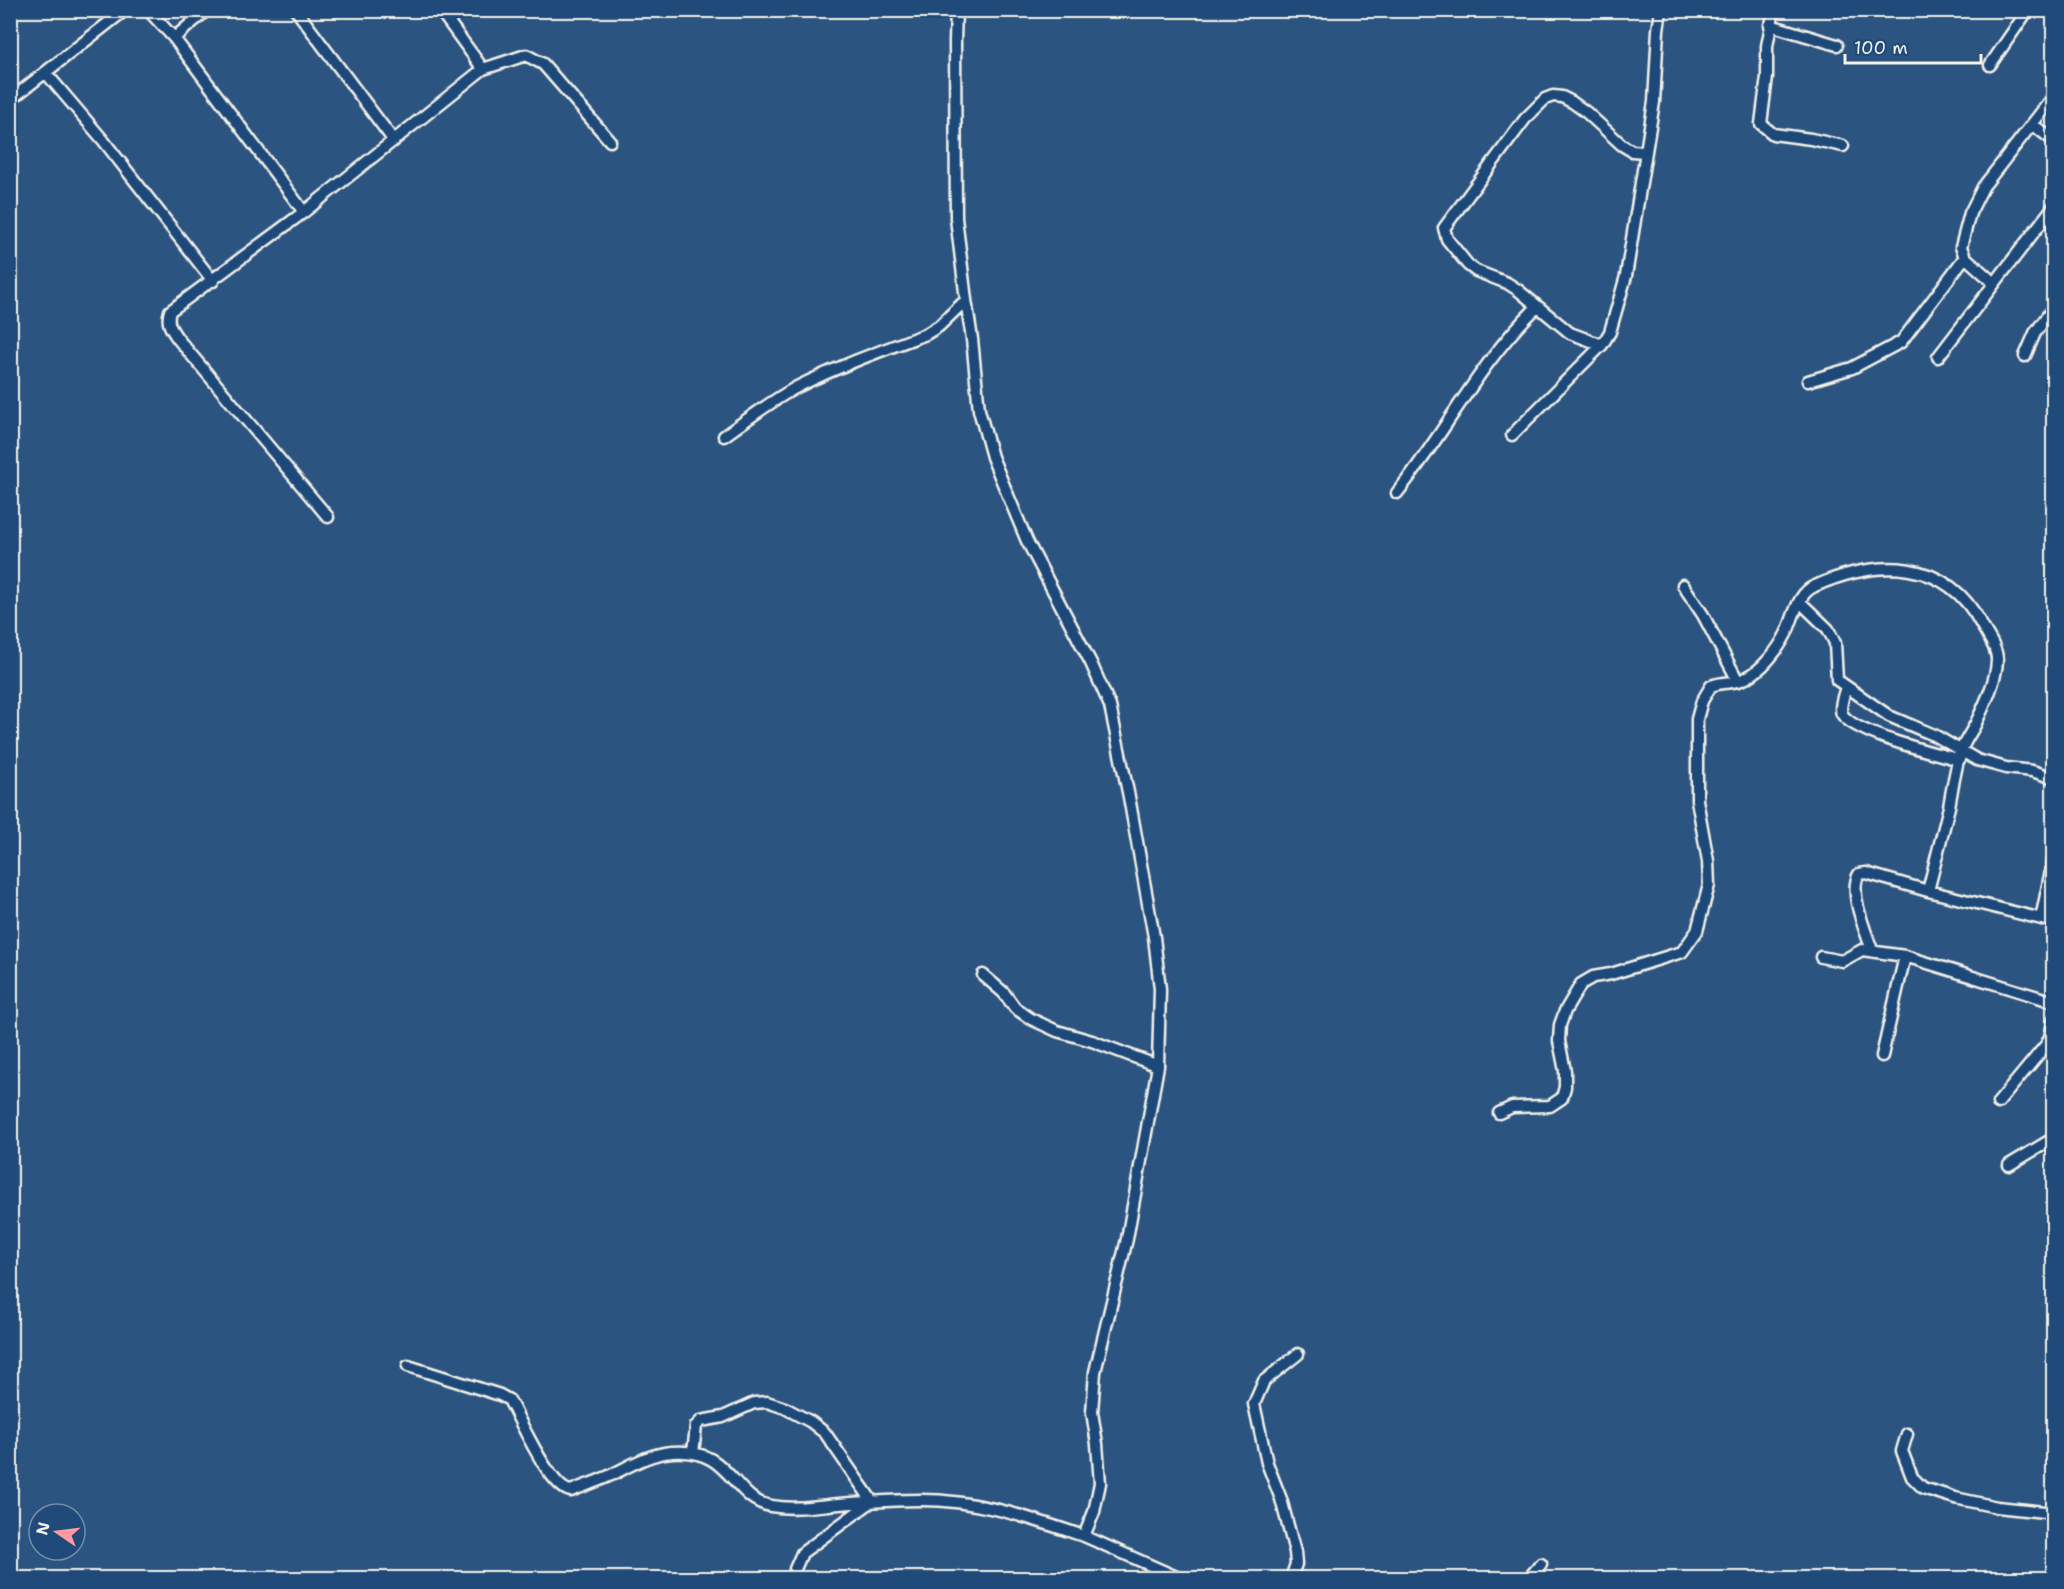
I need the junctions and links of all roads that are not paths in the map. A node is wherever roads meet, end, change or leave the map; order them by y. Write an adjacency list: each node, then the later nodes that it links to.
1 (125, 10): 15 (street)
2 (148, 10): 11 (street)
3 (207, 10): 11 (street)
4 (296, 10): 19 (street)
5 (440, 10): 14 (street)
6 (956, 10): 29 (street)
7 (1661, 10): 23 (street)
8 (1774, 10): 10 (street)
9 (2028, 10): 13 (street)
10 (1770, 25): 12 (street); 22 (street)
11 (174, 38): 25 (street)
12 (1837, 45)
13 (1990, 65)
14 (483, 69): 19 (street); 20 (street)
15 (46, 73): 17 (street); 27 (street)
16 (2054, 96): 18 (street)
17 (10, 100)
18 (2032, 124): 21 (street); 26 (street)
19 (394, 141): 25 (street)
20 (610, 141)
21 (2054, 141)
22 (1843, 146)
23 (1645, 152): 30 (street); 32 (street)
24 (2054, 206): 28 (street)
25 (304, 212): 27 (street)
26 (1965, 257): 28 (street); 35 (street)
27 (213, 281): 39 (street)
28 (1994, 283): 34 (street)
29 (966, 300): 37 (street); 57 (street)
30 (1537, 307): 32 (street); 38 (street)
31 (2054, 307): 33 (street)
32 (1602, 345): 36 (street)
33 (2025, 356)
34 (1938, 357)
35 (1808, 381)
36 (1512, 435)
37 (724, 436)
38 (1397, 493)
39 (328, 517)
40 (1683, 585): 42 (street)
41 (1800, 602): 42 (street); 43 (street); 44 (street)
42 (1738, 681): 59 (street)
43 (1846, 687): 44 (street); 44 (street)
44 (1960, 756): 45 (street); 47 (street)
45 (2054, 778)
46 (2054, 856): 48 (street)
47 (1928, 891): 48 (street); 50 (street)
48 (2041, 919): 49 (street)
49 (2054, 922)
50 (1872, 950): 51 (street); 52 (street)
51 (1905, 956): 54 (street); 56 (street)
52 (1821, 957)
53 (983, 975): 57 (street)
54 (2054, 1002)
55 (2054, 1019): 58 (street)
56 (1882, 1056)
57 (1158, 1066): 68 (street)
58 (1998, 1103)
59 (1499, 1113)
60 (2054, 1138): 61 (street)
61 (2009, 1165)
62 (1298, 1354): 73 (street)
63 (408, 1366): 65 (street)
64 (1907, 1434): 67 (street)
65 (693, 1453): 66 (street); 66 (street)
66 (872, 1501): 68 (street); 71 (street)
67 (2054, 1513)
68 (1084, 1536): 70 (street)
69 (1541, 1564): 74 (street)
70 (1166, 1576): 72 (street)
71 (795, 1578)
72 (1179, 1578)
73 (1291, 1578)
74 (1529, 1578)

